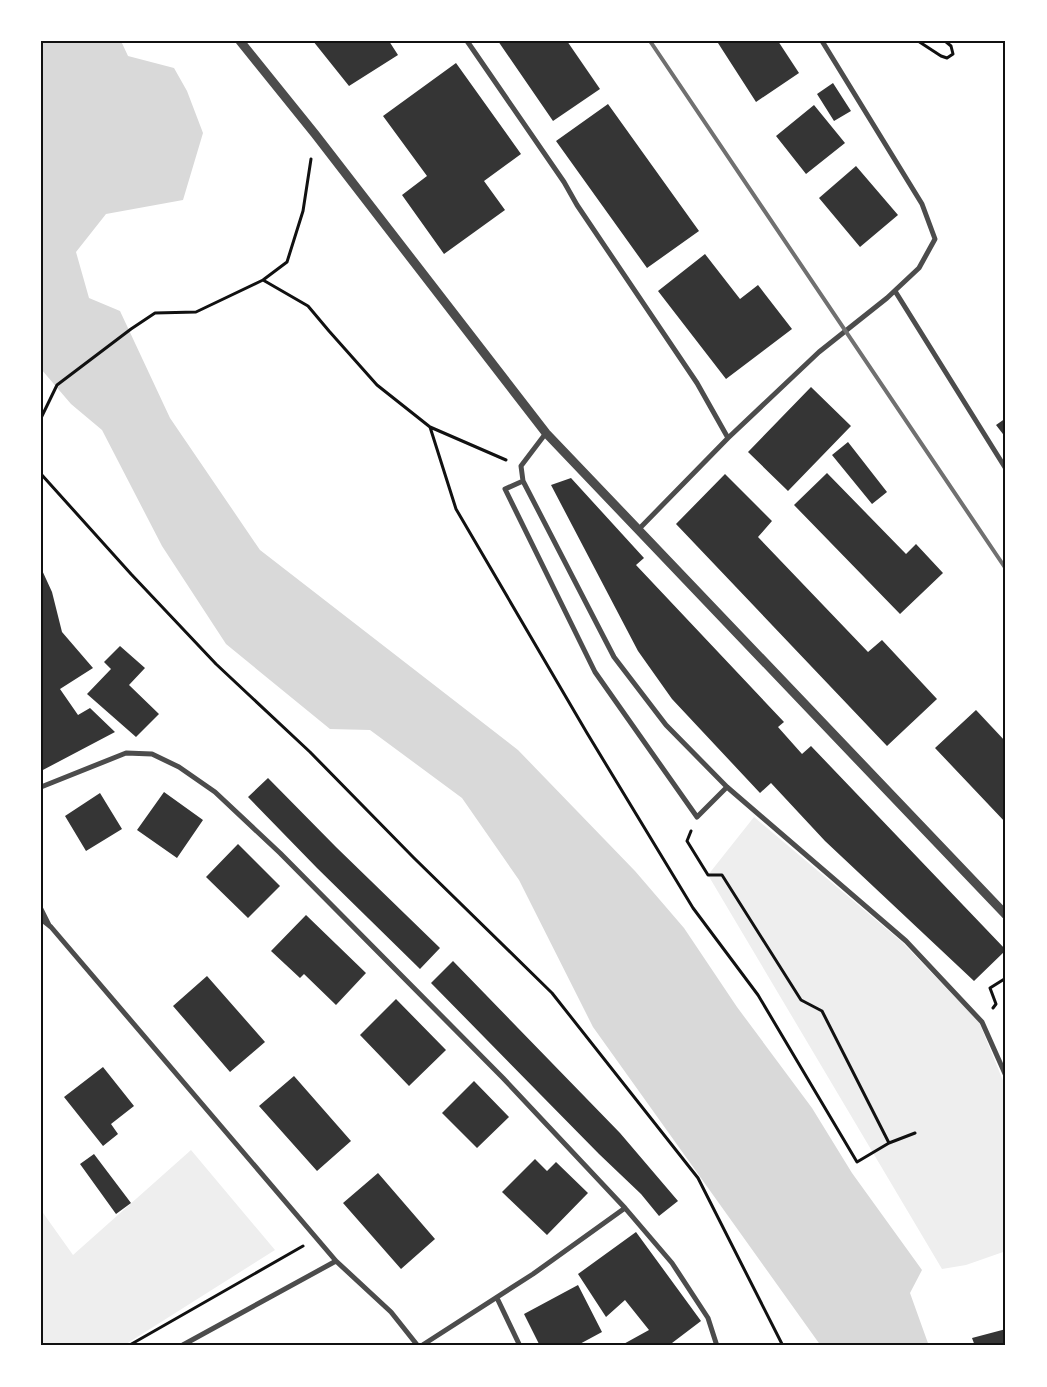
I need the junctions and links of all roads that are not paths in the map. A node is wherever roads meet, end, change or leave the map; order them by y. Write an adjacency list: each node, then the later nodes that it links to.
1 (240, 41): 5 (street)
2 (467, 41): 6 (street)
3 (822, 41): 4 (street)
4 (894, 292): 6 (street); 7 (street)
5 (546, 433): 8 (street); 9 (street)
6 (728, 438): 9 (street)
7 (1006, 469)
8 (523, 481): 11 (street); 11 (street)
9 (638, 530): 13 (street)
10 (41, 787): 17 (street)
11 (727, 787): 16 (street)
12 (41, 909): 15 (street)
13 (1006, 915)
14 (41, 919): 15 (street)
15 (51, 927): 18 (street)
16 (1006, 1076)
17 (625, 1208): 19 (street); 23 (street)
18 (336, 1261): 20 (street); 21 (street)
19 (497, 1298): 21 (street); 22 (street)
20 (181, 1346)
21 (419, 1346)
22 (520, 1346)
23 (717, 1346)

